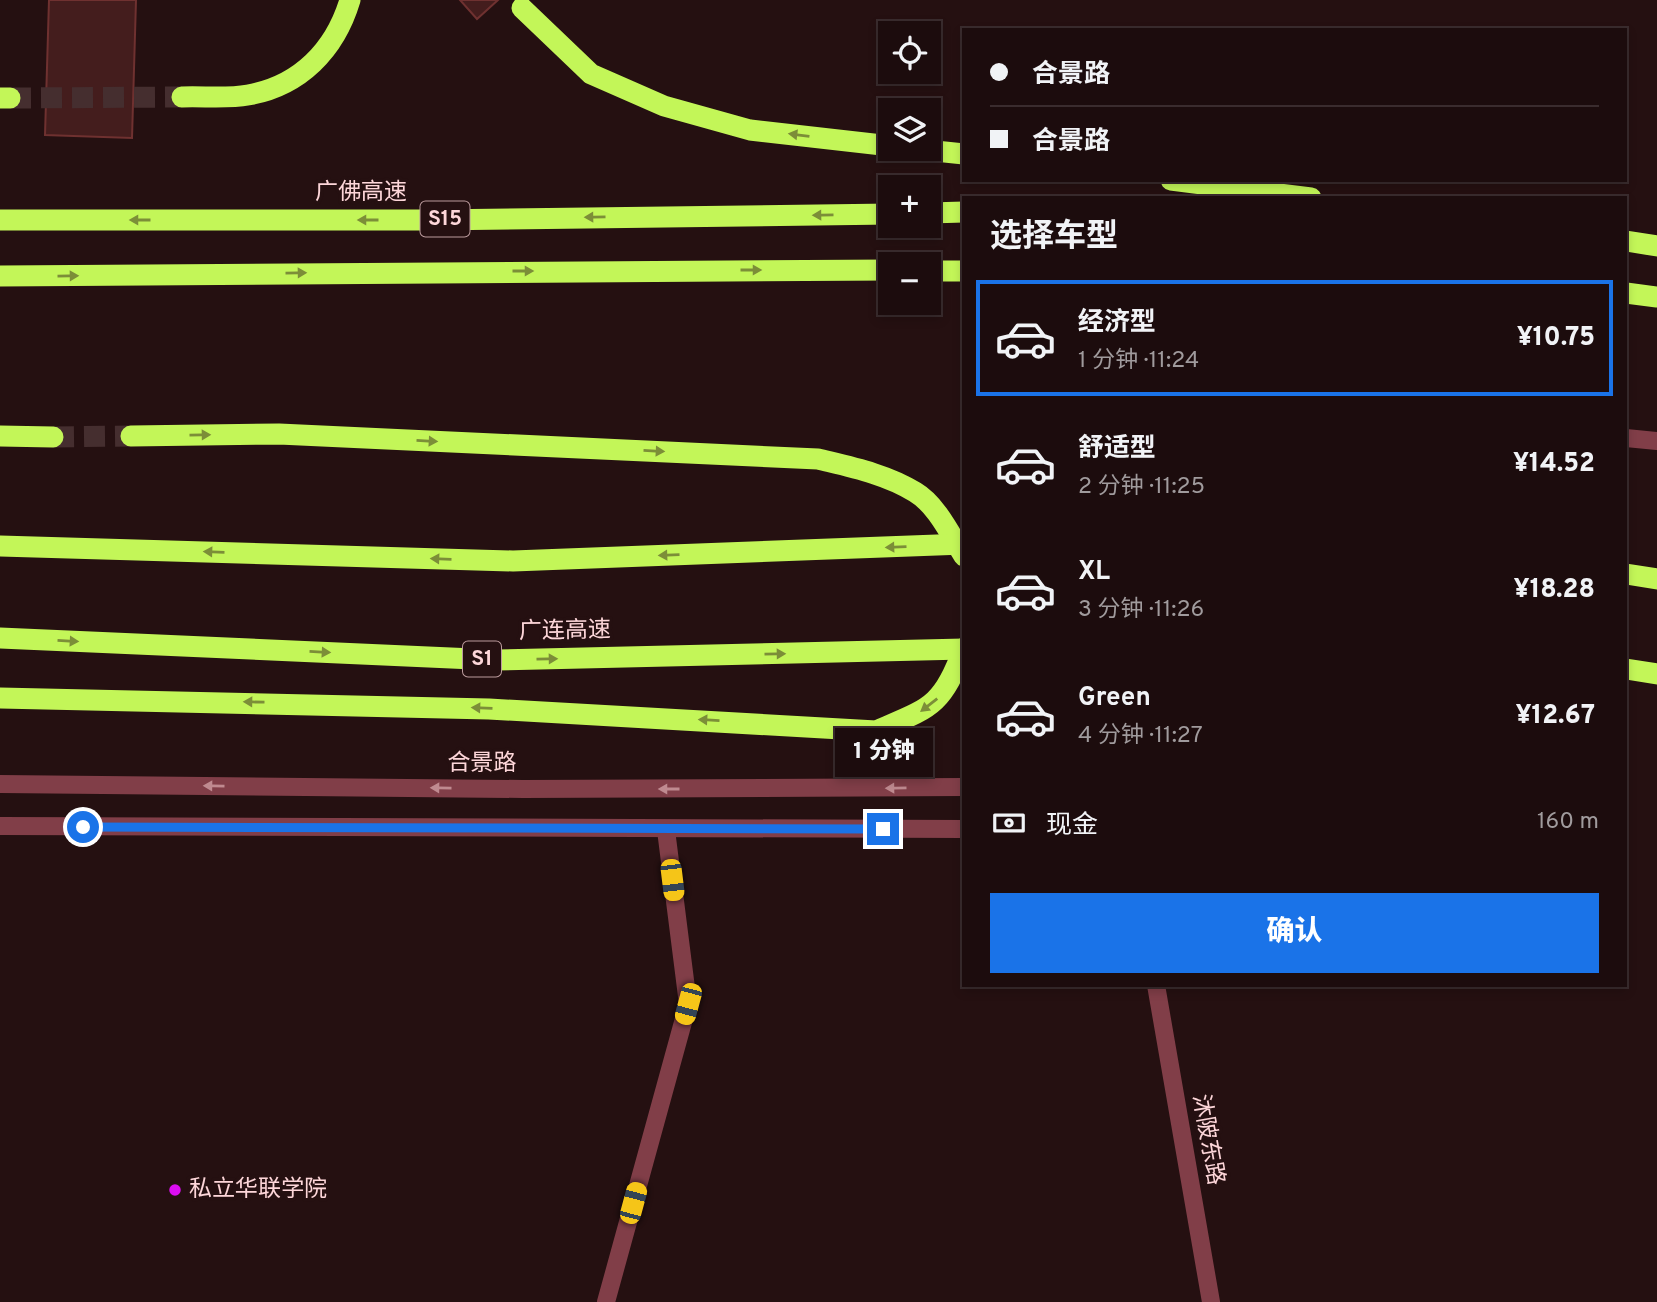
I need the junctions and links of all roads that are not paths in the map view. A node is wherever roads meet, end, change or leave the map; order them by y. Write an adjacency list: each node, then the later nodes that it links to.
1 (350, 0): 3 (highway)
2 (522, 8): 4 (highway, one-way to 2)
3 (182, 97)
4 (878, 145)
5 (941, 152): 6 (highway)
6 (962, 154)
7 (1187, 182): 8 (highway)
8 (1295, 196)
9 (962, 212): 10 (highway)
10 (941, 213)
11 (878, 214): 12 (highway, 广佛高速 / S15, one-way to 12)
12 (0, 220)
13 (1627, 241): 14 (highway)
14 (1657, 246)
15 (878, 270): 18 (highway, one-way to 15)
16 (941, 271): 17 (highway)
17 (962, 271)
18 (0, 276)
19 (1627, 293): 20 (highway)
20 (1657, 297)
21 (0, 436): 23 (highway)
22 (131, 436): 28 (highway, one-way to 28)
23 (53, 437)
24 (1627, 438): 25 (street)
25 (1657, 440)
26 (962, 544): 27 (highway, one-way to 27, bridge)
27 (0, 546)
28 (962, 553)
29 (1627, 574): 30 (highway)
30 (1657, 579)
31 (0, 638): 32 (highway, 广连高速 / S1, one-way to 32, bridge)
32 (962, 649)
33 (962, 654): 36 (highway, one-way to 36)
34 (1627, 669): 35 (highway)
35 (1657, 674)
36 (0, 698)
37 (0, 784): 38 (street, 合景路, one-way to 37)
38 (962, 787)
39 (0, 826): 41 (street)
40 (962, 829): 41 (street)
41 (666, 830): 43 (street)
42 (1156, 987): 44 (street, 沐陂东路)
43 (606, 1302)
44 (1211, 1302)

